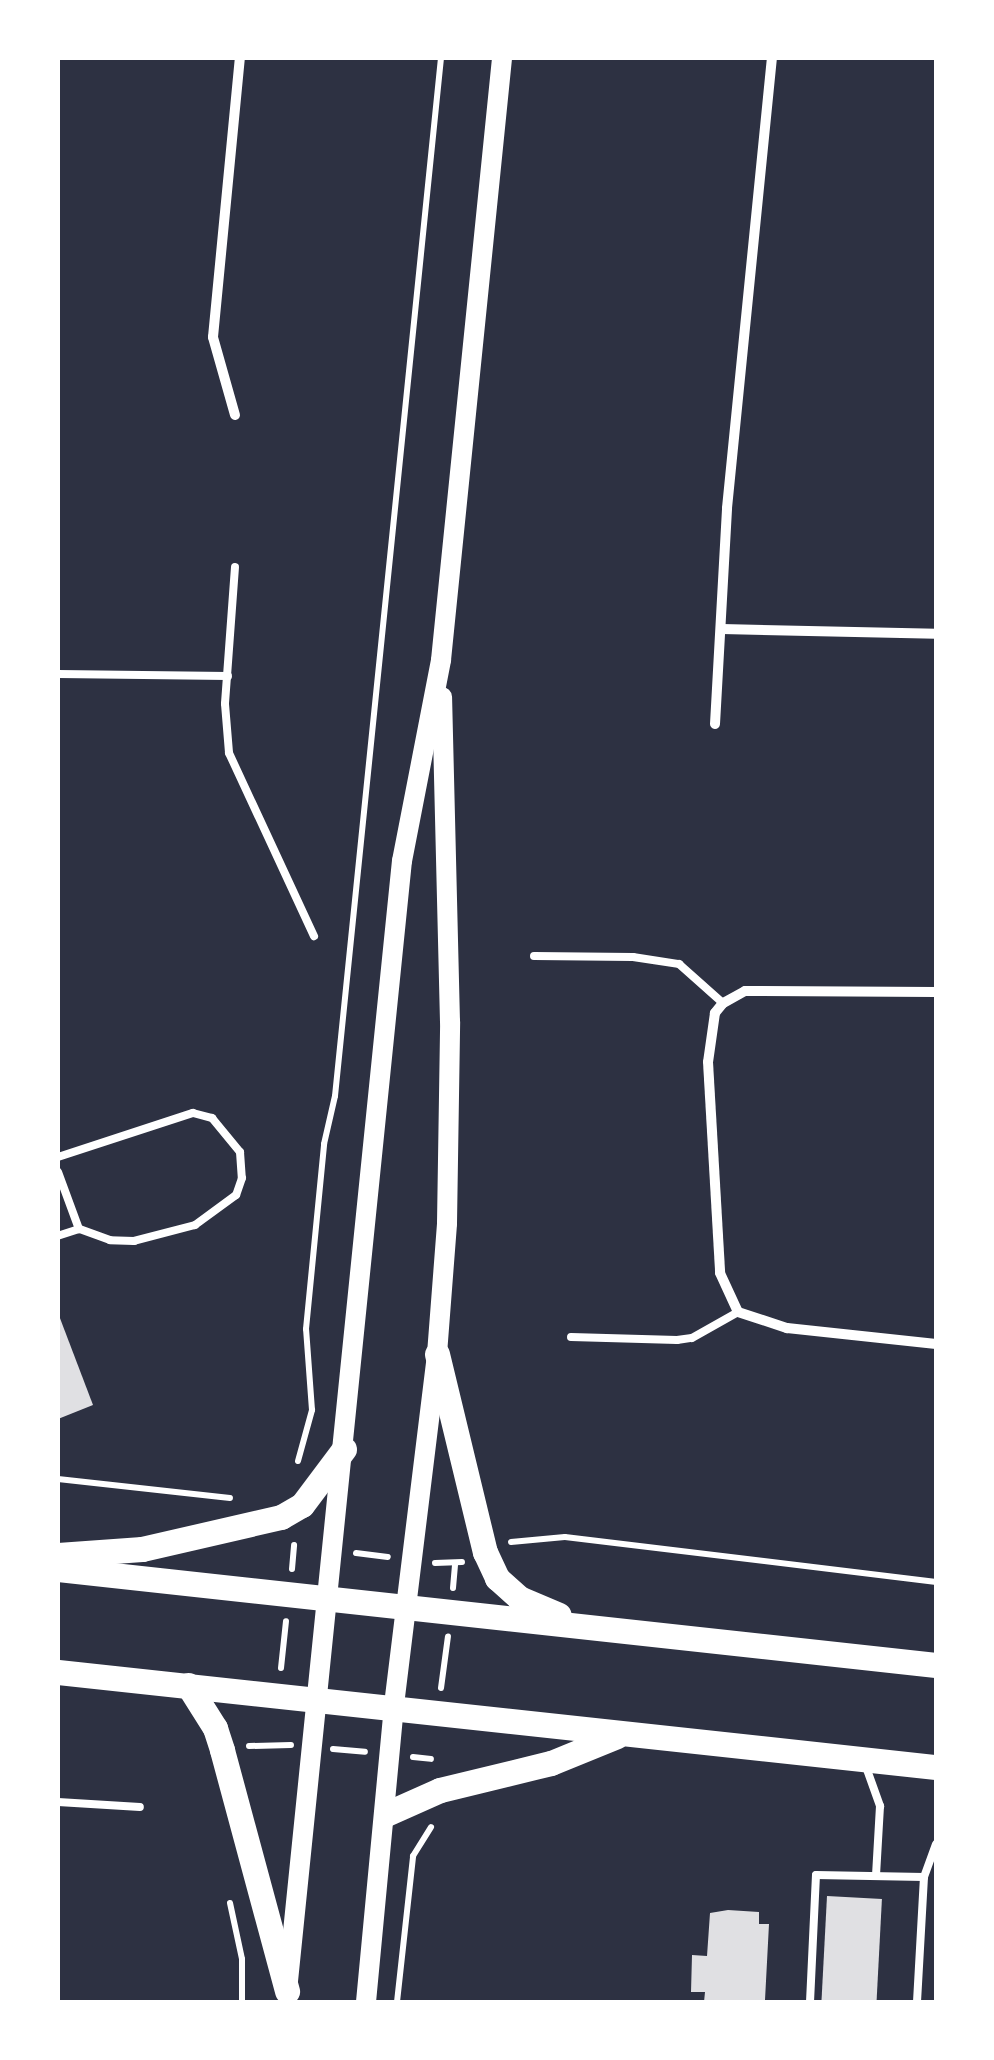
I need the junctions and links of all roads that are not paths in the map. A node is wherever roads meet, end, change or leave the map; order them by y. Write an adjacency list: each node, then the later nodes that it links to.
1 (240, 58): 4 (street)
2 (502, 58): 8 (main road)
3 (772, 58): 6 (street)
4 (235, 416)
5 (236, 567): 10 (lane)
6 (722, 628): 7 (street); 11 (street)
7 (936, 634)
8 (441, 660): 23 (main road); 24 (main road)
9 (58, 674): 10 (lane)
10 (228, 676): 12 (lane)
11 (715, 724)
12 (314, 936)
13 (534, 956): 15 (lane)
14 (936, 992): 15 (street)
15 (722, 1003): 20 (street)
16 (58, 1157): 18 (lane)
17 (58, 1172): 18 (lane)
18 (78, 1229): 19 (lane)
19 (58, 1236)
20 (738, 1312): 21 (lane); 22 (street)
21 (571, 1337)
22 (936, 1344)
23 (437, 1354): 28 (main road); 29 (main road)
24 (344, 1449): 25 (main road); 27 (main road)
25 (58, 1555)
26 (58, 1569): 27 (main road)
27 (328, 1600): 28 (main road); 33 (main road)
28 (407, 1607): 29 (main road); 34 (main road)
29 (585, 1626): 30 (main road)
30 (936, 1665)
31 (58, 1672): 32 (main road)
32 (188, 1685): 33 (main road); 44 (main road)
33 (319, 1698): 34 (main road); 44 (main road)
34 (394, 1705): 35 (main road); 40 (main road)
35 (622, 1734): 36 (main road); 40 (main road)
36 (861, 1759): 37 (main road); 42 (lane)
37 (936, 1767)
38 (58, 1802): 39 (lane)
39 (140, 1807)
40 (386, 1814): 45 (main road)
41 (936, 1844): 43 (lane)
42 (876, 1876): 43 (lane); 46 (lane)
43 (924, 1877): 47 (lane)
44 (286, 1997)
45 (366, 2002)
46 (810, 2002)
47 (917, 2002)

